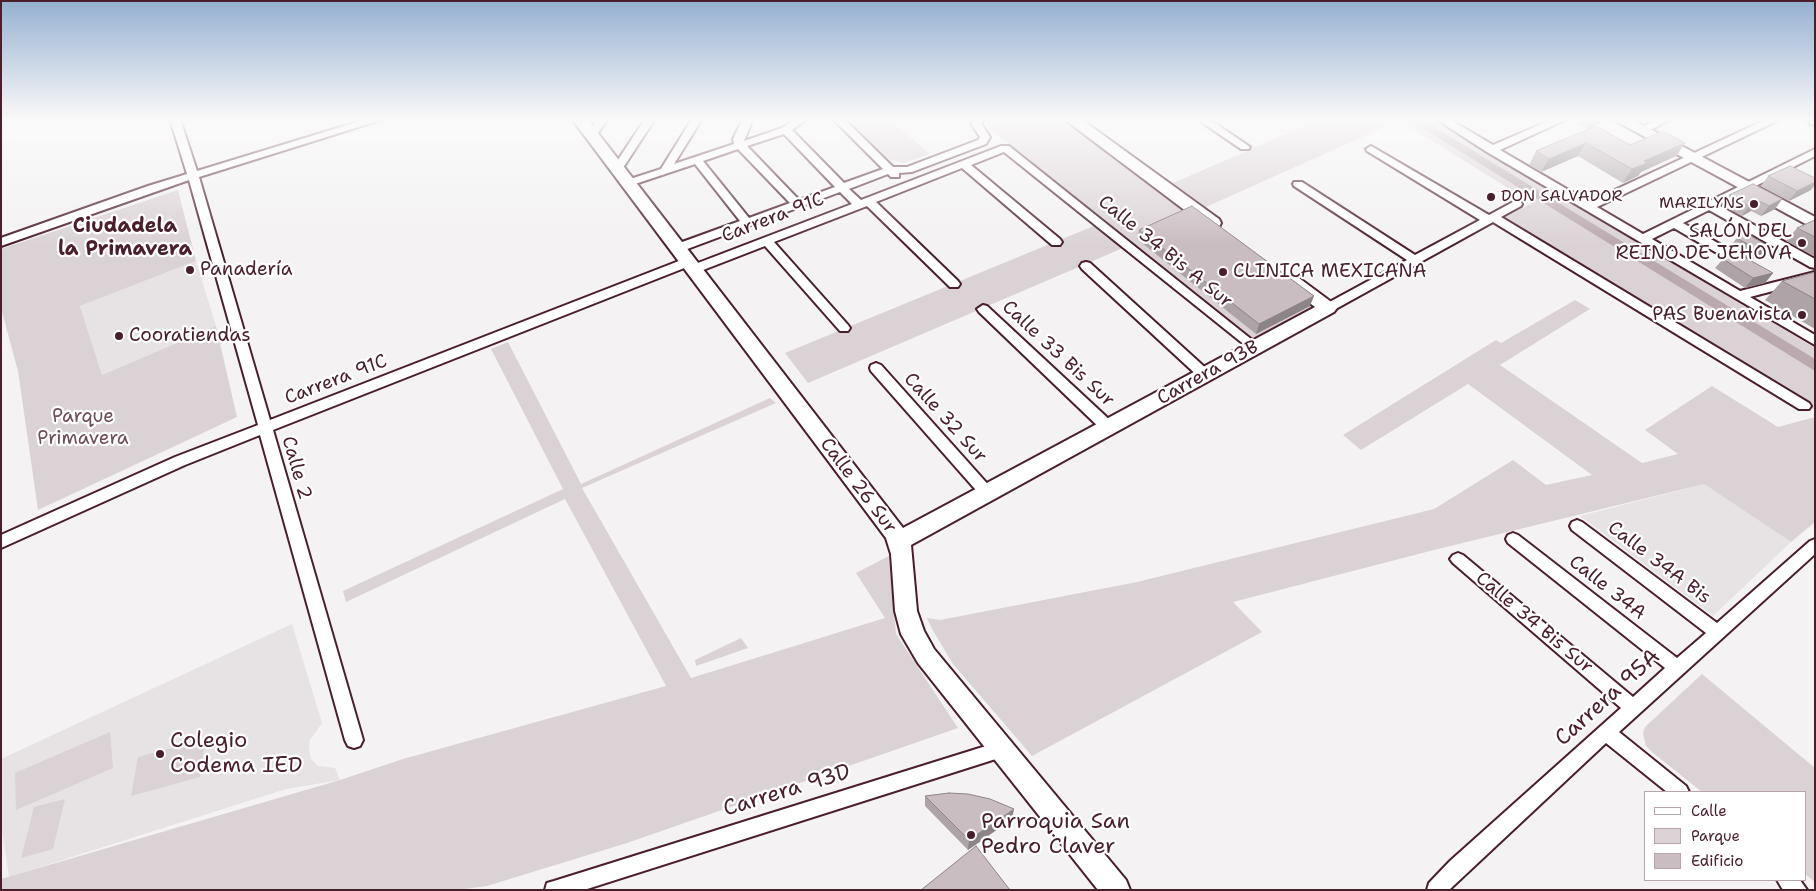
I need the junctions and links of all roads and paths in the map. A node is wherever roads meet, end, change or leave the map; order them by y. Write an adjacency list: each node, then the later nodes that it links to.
1 (697, 160): 37 (street)
2 (188, 161): 24 (street, Calle 2)
3 (241, 161): 24 (street)
4 (611, 161): 25 (street, Calle 26 Sur)
5 (630, 161): 25 (street)
6 (671, 161): 22 (street)
7 (695, 161): 22 (street)
8 (755, 161): 32 (street)
9 (816, 161): 30 (street)
10 (880, 161): 23 (street)
11 (933, 161): 23 (street, Carrera 91C)
12 (972, 161): 20 (street, Carrera 91C)
13 (1014, 161): 57 (street, Calle 34 Bis A Sur)
14 (1128, 161): 40 (street)
15 (1391, 161): 36 (street)
16 (1510, 161): 35 (street)
17 (1687, 161): 35 (street)
18 (1697, 161): 29 (street)
19 (1797, 161): 21 (street)
20 (963, 164): 28 (street, Carrera 91C); 44 (street)
21 (1782, 168): 26 (street); 29 (street)
22 (665, 170): 25 (street)
23 (890, 170): 28 (street); 30 (street, Carrera 91C)
24 (193, 175): 43 (street); 62 (street, Calle 2)
25 (623, 176): 45 (street, Calle 26 Sur)
26 (1798, 176)
27 (1298, 184): 46 (street)
28 (907, 186): 31 (street, Carrera 91C)
29 (1744, 187): 34 (street); 39 (street)
30 (842, 188): 31 (street); 32 (street, Carrera 91C)
31 (864, 203): 42 (street, Carrera 91C); 51 (street)
32 (797, 204): 37 (street, Carrera 91C)
33 (1517, 204): 36 (street, Carrera 93B)
34 (1709, 205): 38 (street); 48 (street)
35 (1588, 207): 41 (street)
36 (1491, 219): 46 (street, Carrera 93B); 60 (street)
37 (747, 223): 45 (street, Carrera 91C)
38 (1674, 223): 41 (street); 49 (street)
39 (1815, 224)
40 (1228, 234)
41 (1643, 240): 52 (street)
42 (767, 241): 45 (street, Carrera 91C); 55 (street)
43 (1, 242)
44 (1056, 242)
45 (687, 260): 62 (street, Carrera 91C); 66 (street, Calle 26 Sur)
46 (1415, 260): 53 (street, Carrera 93B)
47 (1086, 266): 59 (street)
48 (1814, 270): 52 (street)
49 (1756, 271)
50 (1282, 274): 53 (street)
51 (954, 284)
52 (1738, 296): 56 (street)
53 (1328, 308): 57 (street, Carrera 93B)
54 (983, 309): 61 (street, Calle 33 Bis Sur)
55 (844, 328)
56 (1815, 341)
57 (1255, 347): 59 (street, Carrera 93B)
58 (876, 368): 63 (street, Calle 32 Sur)
59 (1205, 375): 61 (street, Carrera 93B)
60 (1804, 406)
61 (1108, 427): 63 (street, Carrera 93B)
62 (265, 428): 67 (street, Carrera 91C); 74 (street, Calle 2)
63 (987, 493): 66 (street, Carrera 93B)
64 (1577, 526): 70 (street, Calle 34A Bis)
65 (1513, 539): 71 (street, Calle 34A)
66 (899, 541): 75 (street, Calle 26 Sur)
67 (1, 542)
68 (1815, 545): 70 (street, Carrera 95A)
69 (1458, 559): 72 (street, Calle 34 Bis Sur)
70 (1717, 632): 71 (street, Carrera 95A)
71 (1676, 668): 72 (street, Carrera 95A)
72 (1633, 707): 73 (street, Carrera 95A)
73 (1606, 732): 76 (street); 81 (street, Carrera 95A)
74 (354, 740)
75 (1002, 749): 78 (street, Carrera 93D); 80 (street, Calle 26 Sur)
76 (1679, 791)
77 (1787, 881): 82 (street)
78 (580, 884): 79 (street, Carrera 93D)
79 (554, 890)
80 (1116, 890)
81 (1436, 890)
82 (1798, 890)

